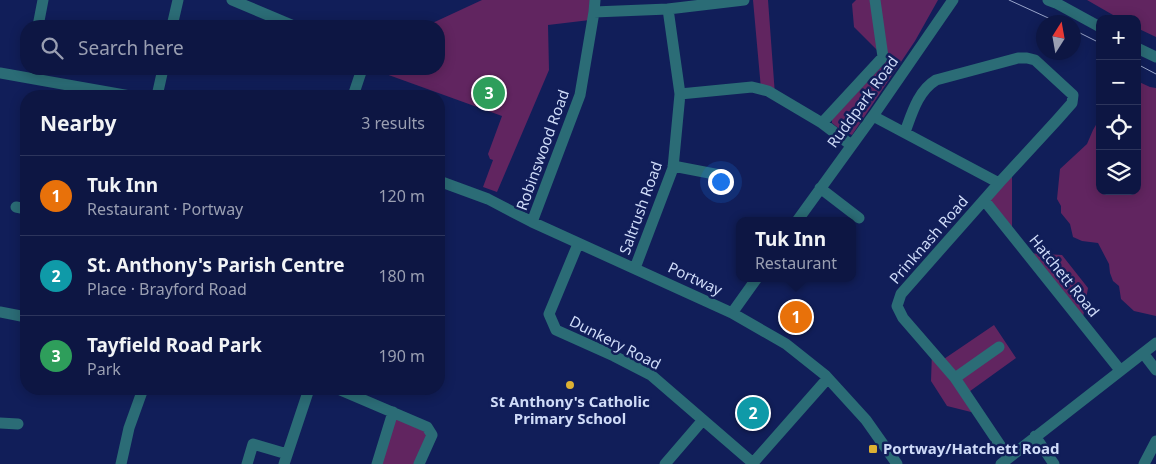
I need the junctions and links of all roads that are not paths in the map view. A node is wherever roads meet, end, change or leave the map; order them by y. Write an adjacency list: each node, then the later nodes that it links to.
1 (44, 0): 11 (street)
2 (178, 0): 12 (street)
3 (232, 0): 13 (street)
4 (595, 0): 10 (street, Robinswood Road)
5 (744, 0): 9 (street)
6 (875, 0): 27 (street)
7 (953, 0): 26 (street, Ruddpark Road)
8 (1053, 1): 14 (street)
9 (668, 9): 10 (street); 25 (street, Saltrush Road)
10 (594, 12): 38 (street, Robinswood Road)
11 (39, 20)
12 (173, 20)
13 (280, 20)
14 (1096, 26)
15 (1141, 50): 16 (street)
16 (1156, 57)
17 (20, 73): 18 (street)
18 (0, 74)
19 (37, 75): 22 (street)
20 (162, 75): 23 (street)
21 (360, 75): 24 (street)
22 (103, 90)
23 (158, 90)
24 (355, 90)
25 (680, 94): 27 (street); 30 (street, Saltrush Road)
26 (873, 116): 28 (street); 29 (street, Ruddpark Road)
27 (822, 123): 29 (street)
28 (905, 132): 33 (street); 33 (street, Prinknash Road)
29 (851, 145): 34 (street, Ruddpark Road)
30 (674, 166): 31 (street); 40 (street, Saltrush Road)
31 (724, 176)
32 (445, 183): 38 (street, Portway)
33 (999, 183): 35 (street, Prinknash Road)
34 (820, 188): 36 (street, Ruddpark Road); 37 (street)
35 (984, 200): 48 (street, Hatchett Road); 51 (street, Prinknash Road)
36 (800, 217)
37 (859, 218)
38 (532, 222): 39 (street, Portway)
39 (578, 244): 40 (street, Portway); 56 (street, Dunkery Road)
40 (635, 268): 43 (street, Portway)
41 (754, 282): 43 (street)
42 (0, 312): 44 (street)
43 (732, 313): 50 (street, Portway)
44 (20, 316)
45 (1156, 343): 47 (street)
46 (999, 347): 51 (street)
47 (1143, 354): 48 (street); 49 (street)
48 (1120, 370): 59 (street)
49 (1156, 370)
50 (828, 378): 63 (street); 69 (street, Portway)
51 (955, 378): 62 (street, Prinknash Road)
52 (141, 395): 64 (street)
53 (307, 395): 61 (street)
54 (354, 395): 55 (street)
55 (393, 412): 66 (street); 67 (street)
56 (702, 421): 63 (street, Dunkery Road); 68 (street)
57 (0, 423): 58 (street)
58 (18, 424)
59 (1036, 436): 62 (street); 70 (street)
60 (1156, 441): 71 (street)
61 (285, 459): 65 (street)
62 (1004, 461)
63 (754, 463)
64 (121, 464)
65 (247, 464)
66 (376, 464)
67 (419, 464)
68 (665, 464)
69 (897, 464)
70 (1054, 464)
71 (1144, 464)

